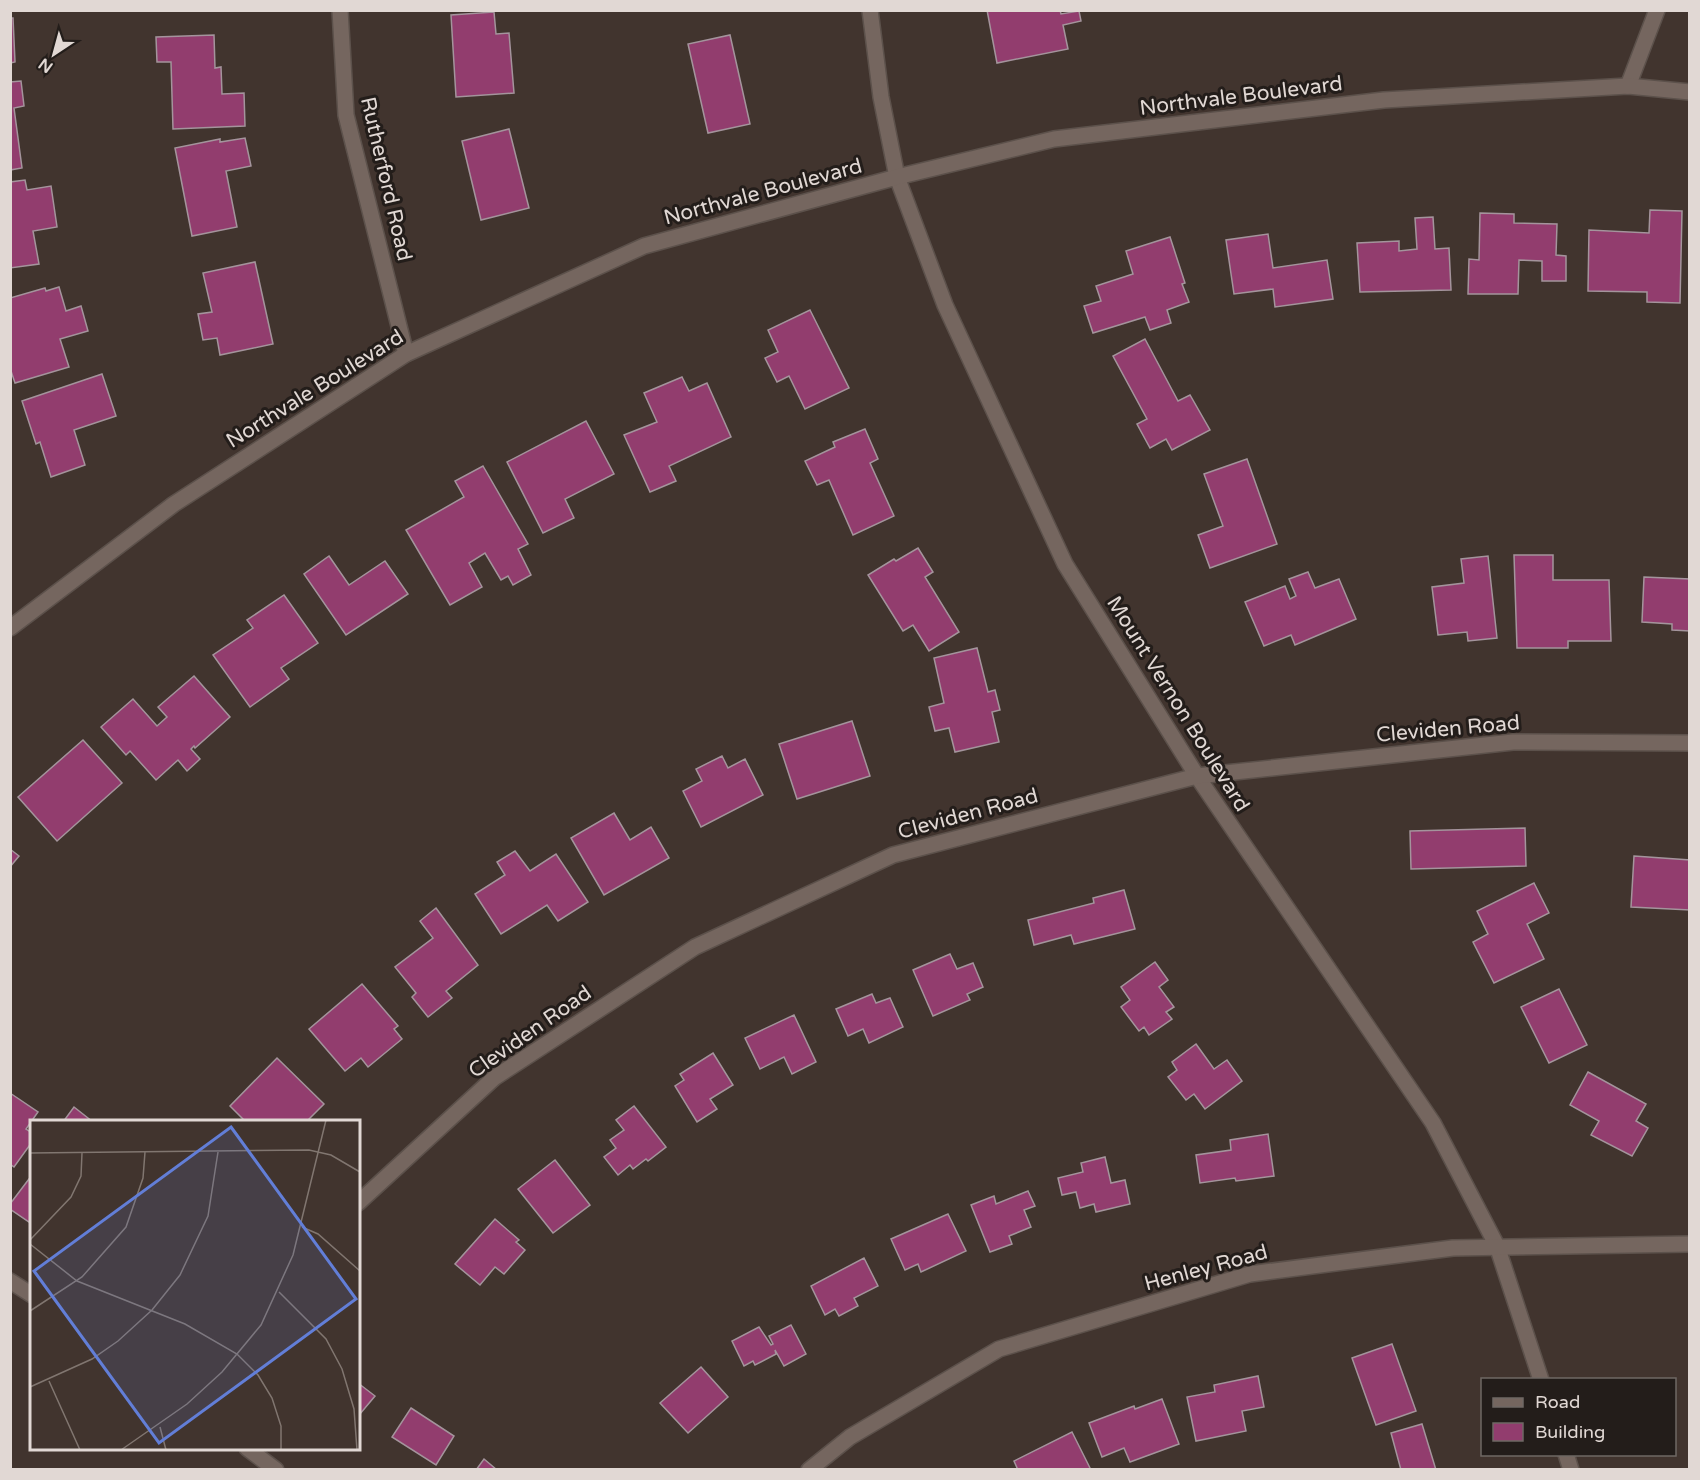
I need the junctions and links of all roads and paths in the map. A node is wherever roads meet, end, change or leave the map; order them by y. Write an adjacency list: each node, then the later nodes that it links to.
1 (340, 10): 7 (street, Rutherford Road)
2 (870, 10): 6 (street, Mount Vernon Boulevard)
3 (1657, 10): 4 (street)
4 (1628, 86): 5 (street, Northvale Boulevard); 6 (street, Northvale Boulevard)
5 (1689, 92)
6 (897, 177): 7 (street, Northvale Boulevard); 10 (street, Mount Vernon Boulevard)
7 (406, 354): 8 (street, Northvale Boulevard)
8 (10, 628)
9 (1689, 743): 10 (street, Cleviden Road)
10 (1197, 776): 11 (street, Cleviden Road); 13 (street, Mount Vernon Boulevard)
11 (360, 1201)
12 (1689, 1244): 13 (street, Henley Road)
13 (1497, 1246): 16 (street, Mount Vernon Boulevard); 19 (street, Henley Road)
14 (10, 1281): 15 (street)
15 (30, 1294)
16 (1541, 1378)
17 (248, 1450): 18 (street)
18 (276, 1470)
19 (809, 1470)

